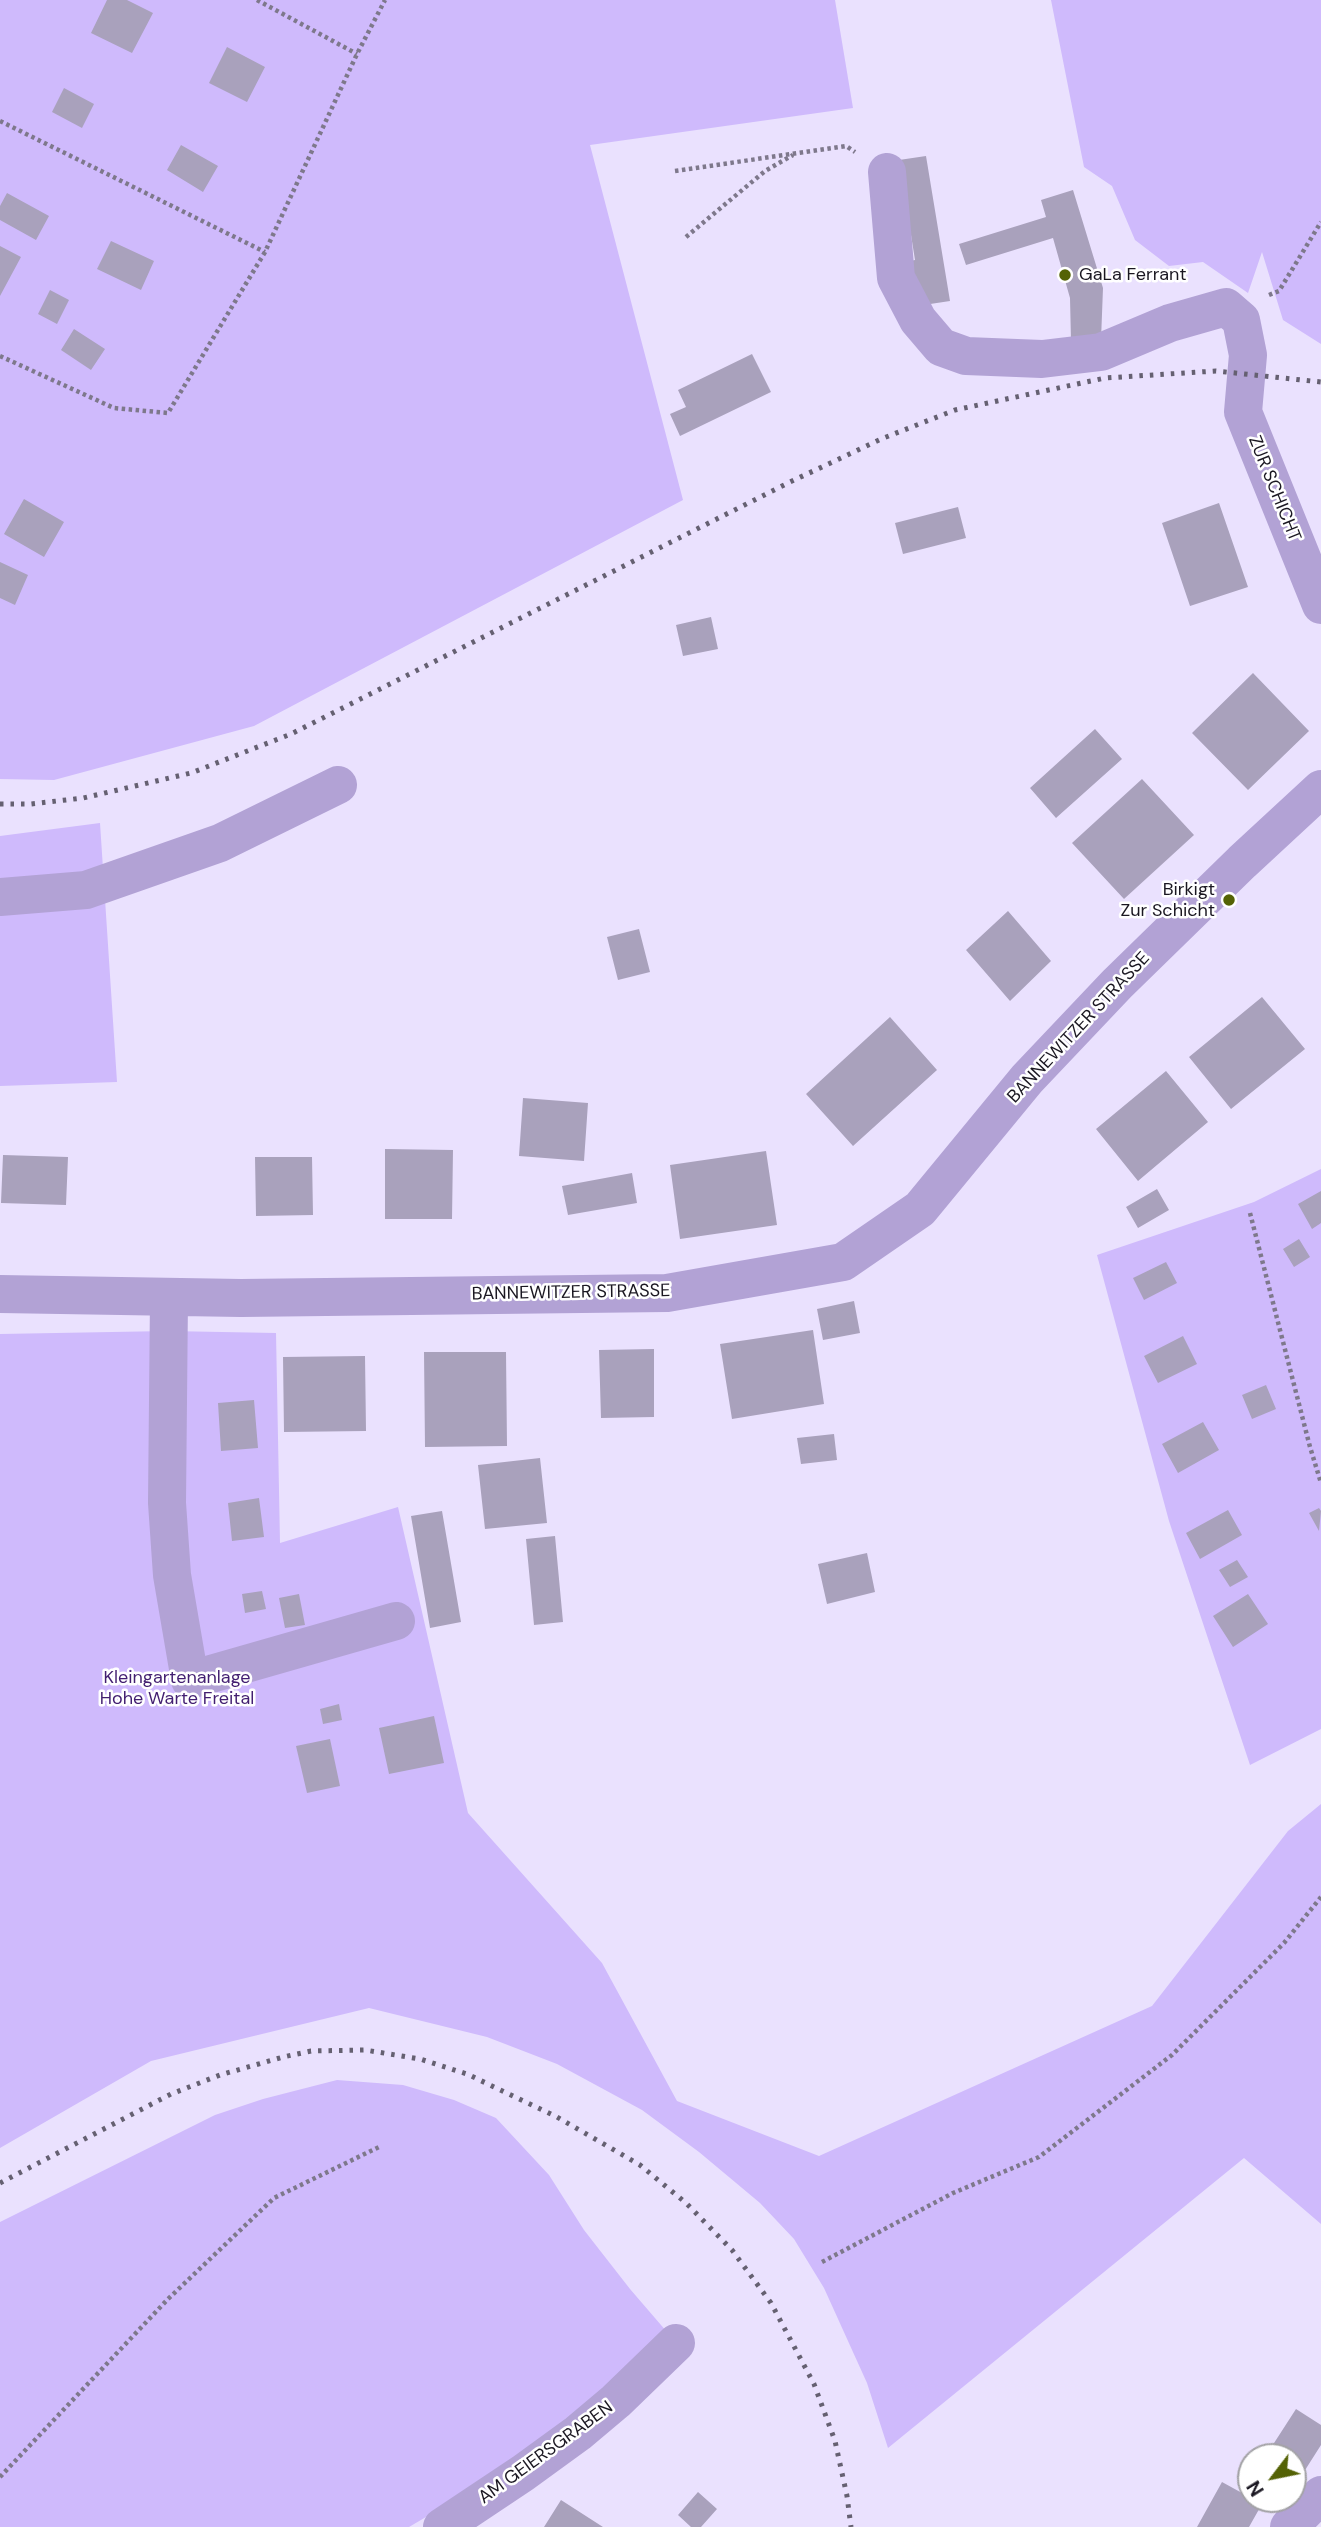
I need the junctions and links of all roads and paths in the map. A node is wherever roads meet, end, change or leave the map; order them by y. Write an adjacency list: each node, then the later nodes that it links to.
1 (257, 0): 3 (path)
2 (386, 0): 3 (path)
3 (357, 54): 10 (path)
4 (0, 121): 10 (path)
5 (797, 153): 6 (path); 7 (path); 9 (path)
6 (674, 171)
7 (887, 172): 11 (street)
8 (1321, 222): 11 (path)
9 (685, 237)
10 (265, 252): 12 (path)
11 (1241, 320): 13 (street, ZUR SCHICHT)
12 (0, 356)
13 (1321, 605)
14 (338, 785): 16 (street)
15 (1321, 789): 19 (street, BANNEWITZER STRASSE)
16 (0, 897)
17 (1250, 1213): 20 (path)
18 (0, 1294): 19 (street, BANNEWITZER STRASSE)
19 (169, 1298): 21 (street)
20 (1321, 1483)
21 (396, 1621)
22 (1321, 1897): 24 (path)
23 (381, 2146): 26 (path)
24 (822, 2262)
25 (676, 2343): 28 (street, AM GEIERSGRABEN)
26 (0, 2477)
27 (1321, 2495): 29 (street)
28 (442, 2527)
29 (1289, 2527)

